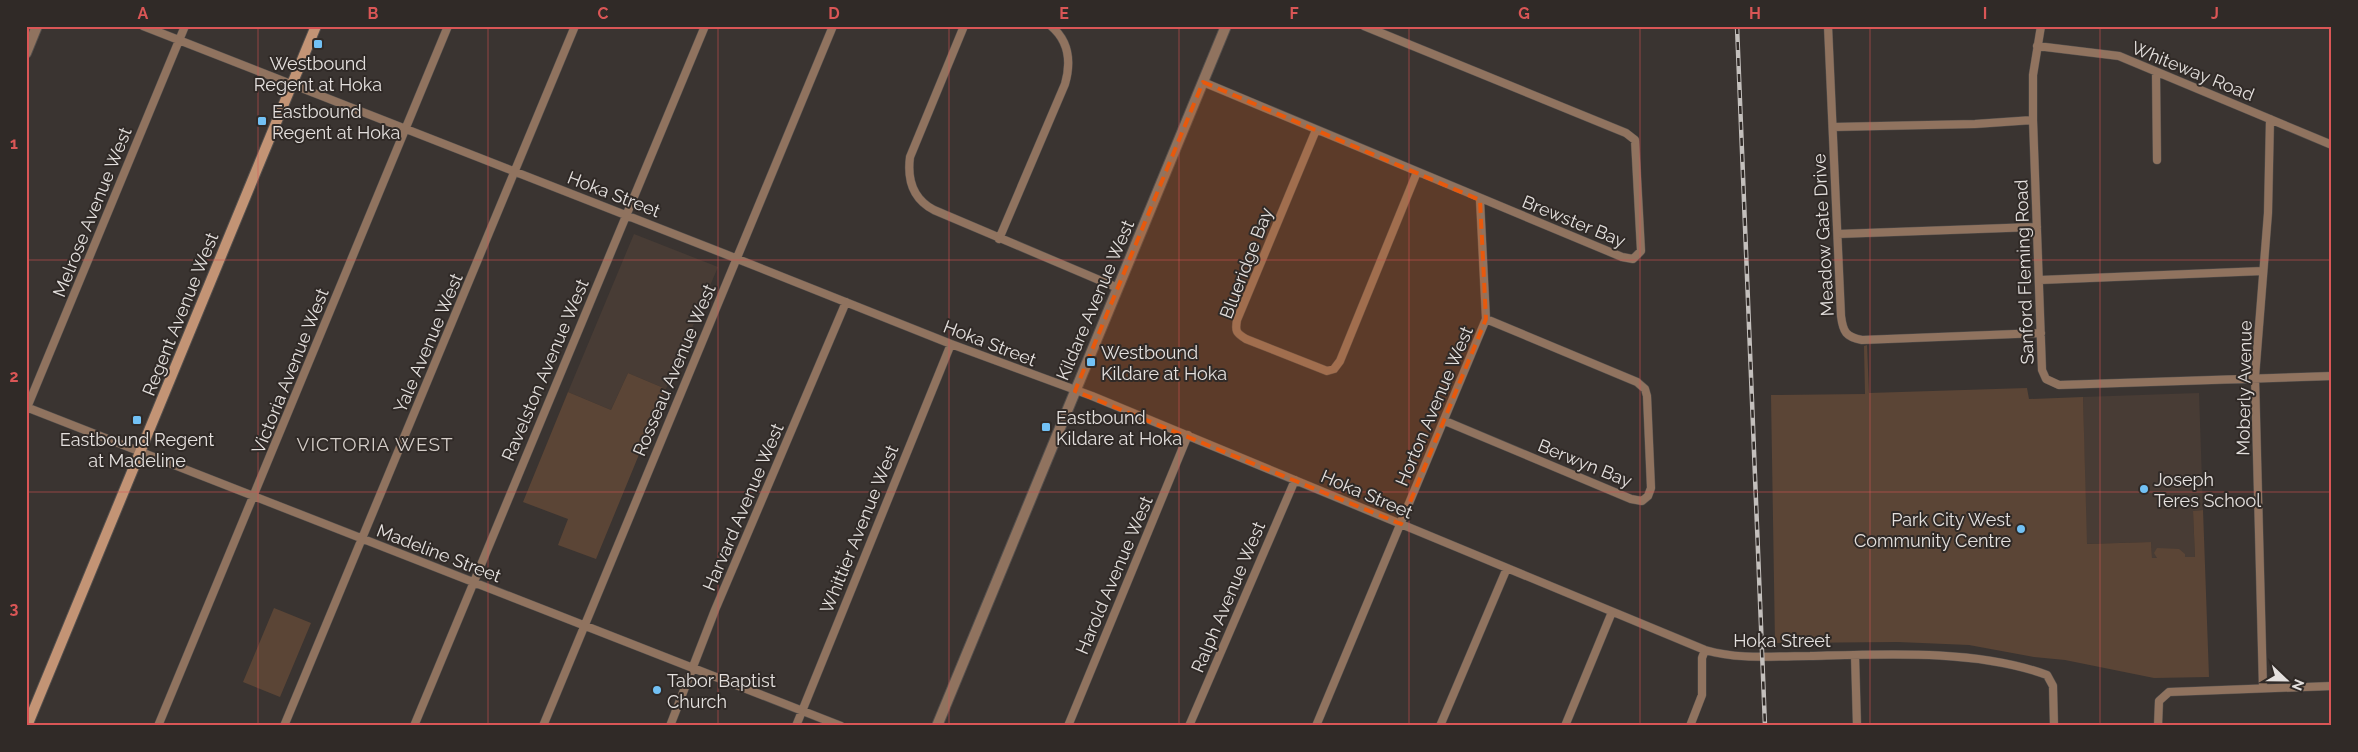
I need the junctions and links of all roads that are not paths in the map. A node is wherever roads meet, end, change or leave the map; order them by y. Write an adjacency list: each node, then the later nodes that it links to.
1 (37, 26): 17 (street)
2 (143, 26): 15 (street, Hoka Street)
3 (185, 26): 15 (street, Melrose Avenue West)
4 (316, 26): 20 (main road, Regent Avenue West)
5 (448, 26): 24 (street, Victoria Avenue West)
6 (574, 26): 28 (street, Yale Avenue West)
7 (705, 26): 31 (street, Ravelston Avenue West)
8 (833, 26): 35 (street, Rosseau Avenue West)
9 (964, 26): 34 (street)
10 (1051, 26): 34 (street)
11 (1226, 26): 19 (street, Kildare Avenue West)
12 (1364, 26): 30 (street, Brewster Bay)
13 (1828, 26): 23 (street, Meadow Gate Drive)
14 (2041, 26): 16 (street, Sanford Fleming Road)
15 (179, 40): 20 (street, Hoka Street); 46 (street, Melrose Avenue West)
16 (2037, 46): 18 (street, Whiteway Road); 22 (street, Sanford Fleming Road)
17 (26, 53)
18 (2156, 72): 21 (street, Whiteway Road); 27 (street)
19 (1203, 82): 25 (street, Brewster Bay); 38 (street, Kildare Avenue West)
20 (293, 84): 24 (street, Hoka Street); 49 (main road, Regent Avenue West)
21 (2270, 119): 26 (street, Whiteway Road); 36 (street, Moberly Avenue)
22 (2033, 120): 23 (street); 32 (street, Sanford Fleming Road)
23 (1833, 127): 33 (street, Meadow Gate Drive)
24 (406, 129): 28 (street, Hoka Street); 51 (street, Victoria Avenue West)
25 (1316, 130): 29 (street, Brewster Bay); 29 (street, Blueridge Bay)
26 (2332, 145)
27 (2157, 160)
28 (515, 172): 31 (street, Hoka Street); 53 (street, Yale Avenue West)
29 (1417, 172): 30 (street, Brewster Bay)
30 (1480, 200): 40 (street, Horton Avenue West)
31 (626, 215): 35 (street, Hoka Street); 55 (street, Ravelston Avenue West)
32 (2037, 227): 33 (street); 37 (street, Sanford Fleming Road)
33 (1838, 234): 41 (street, Meadow Gate Drive)
34 (999, 239): 38 (street)
35 (736, 258): 39 (street, Hoka Street); 57 (street, Rosseau Avenue West)
36 (2263, 271): 37 (street); 44 (street, Moberly Avenue)
37 (2040, 280): 41 (street, Sanford Fleming Road)
38 (1118, 288): 45 (street, Kildare Avenue West)
39 (846, 302): 42 (street, Hoka Street); 60 (street, Harvard Avenue West)
40 (1486, 320): 47 (street, Horton Avenue West); 47 (street, Berwyn Bay)
41 (2041, 334): 44 (street, Sanford Fleming Road)
42 (951, 344): 45 (street, Hoka Street); 63 (street, Whittier Avenue West)
43 (2332, 376): 44 (street, Sanford Fleming Road)
44 (2255, 377): 62 (street, Moberly Avenue)
45 (1075, 391): 48 (street, Hoka Street); 72 (street, Kildare Avenue West)
46 (27, 408): 49 (street, Madeline Street)
47 (1445, 421): 52 (street, Horton Avenue West)
48 (1188, 436): 50 (street, Hoka Street); 73 (street, Harold Avenue West)
49 (140, 451): 51 (street, Madeline Street); 64 (main road, Regent Avenue West)
50 (1295, 480): 52 (street, Hoka Street); 74 (street, Ralph Avenue West)
51 (254, 496): 53 (street, Madeline Street); 65 (street, Victoria Avenue West)
52 (1401, 524): 54 (street, Hoka Street); 75 (street, Horton Avenue West)
53 (362, 539): 55 (street, Madeline Street); 66 (street, Yale Avenue West)
54 (1507, 568): 56 (street, Hoka Street); 76 (street)
55 (473, 582): 57 (street, Madeline Street); 67 (street, Ravelston Avenue West)
56 (1612, 612): 58 (street, Hoka Street); 77 (street)
57 (584, 626): 60 (street, Madeline Street); 68 (street, Rosseau Avenue West)
58 (1705, 650): 59 (street, Hoka Street); 78 (street)
59 (1855, 655): 79 (street); 80 (street, Hoka Street)
60 (693, 668): 63 (street, Madeline Street); 69 (street, Harvard Avenue West)
61 (2332, 686): 62 (street)
62 (2263, 688): 81 (street)
63 (802, 710): 70 (street, Whittier Avenue West); 71 (street, Madeline Street)
64 (26, 726)
65 (158, 726)
66 (284, 726)
67 (414, 726)
68 (542, 726)
69 (670, 726)
70 (796, 726)
71 (841, 726)
72 (936, 726)
73 (1068, 726)
74 (1189, 726)
75 (1316, 726)
76 (1440, 726)
77 (1565, 726)
78 (1690, 726)
79 (1857, 726)
80 (2054, 726)
81 (2158, 726)

